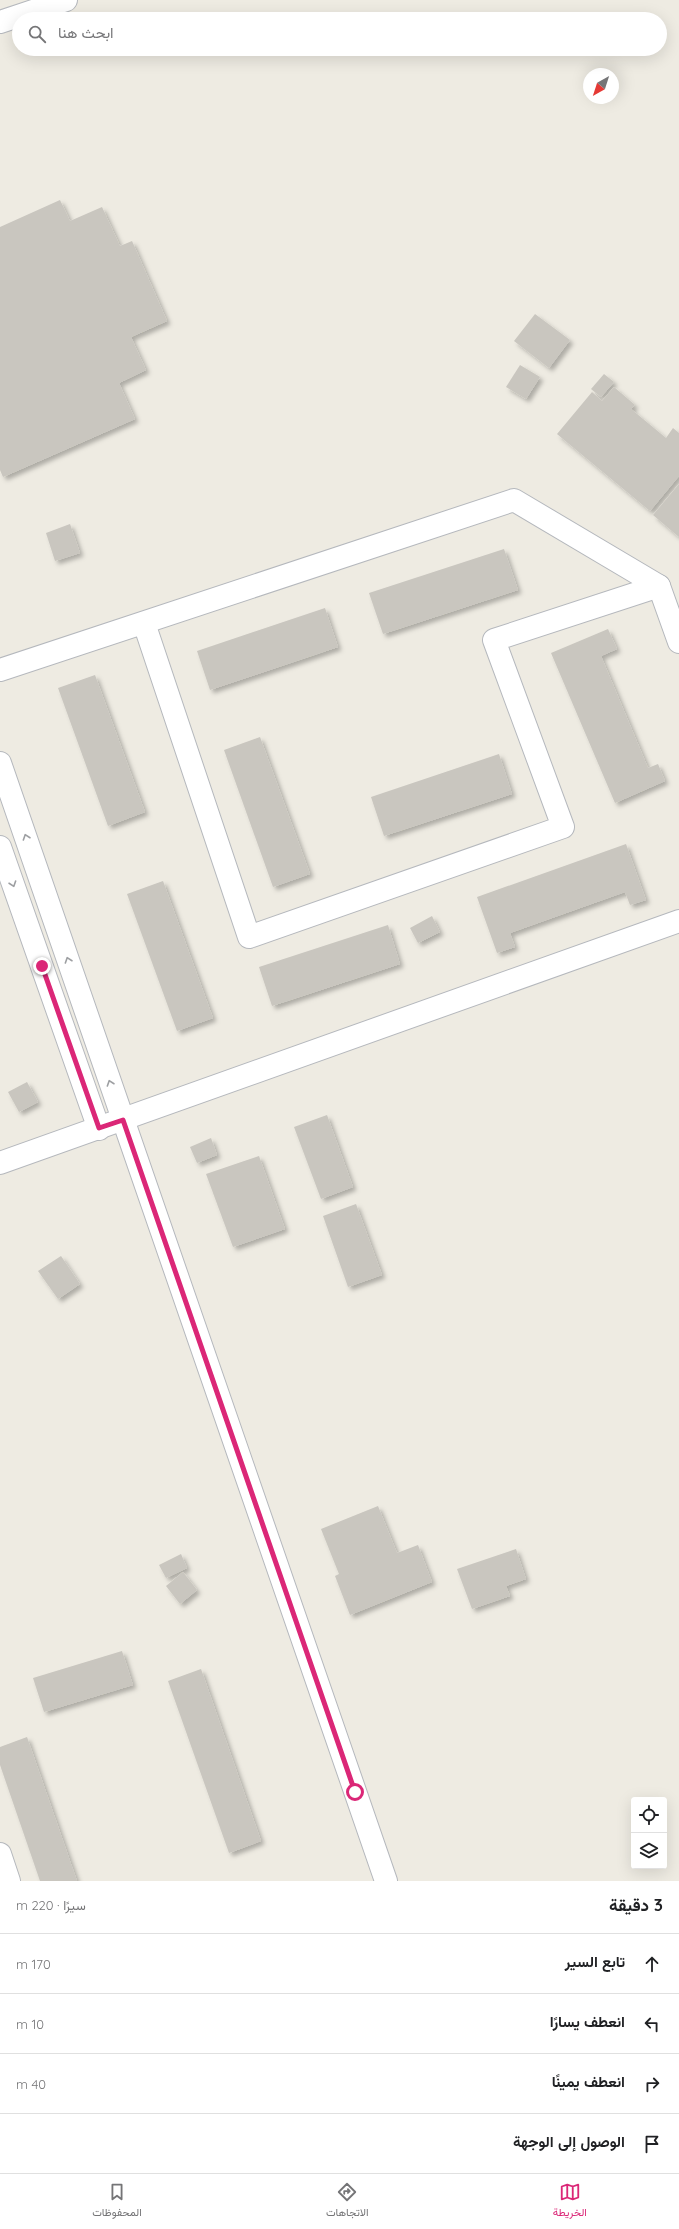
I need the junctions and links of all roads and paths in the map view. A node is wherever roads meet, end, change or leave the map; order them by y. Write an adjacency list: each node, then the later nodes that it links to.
1 (66, 0): 2 (street)
2 (30, 12)
3 (12, 18): 4 (street)
4 (0, 22)
5 (659, 586): 6 (street); 6 (street); 7 (street)
6 (144, 623): 8 (street)
7 (679, 642)
8 (0, 670)
9 (0, 763): 12 (street, one-way to 9)
10 (0, 847): 13 (street, one-way to 13)
11 (679, 921): 12 (street)
12 (123, 1120): 13 (street); 17 (street)
13 (99, 1128): 14 (street)
14 (0, 1163)
15 (0, 1854): 16 (street)
16 (10, 1881)
17 (386, 1881)

